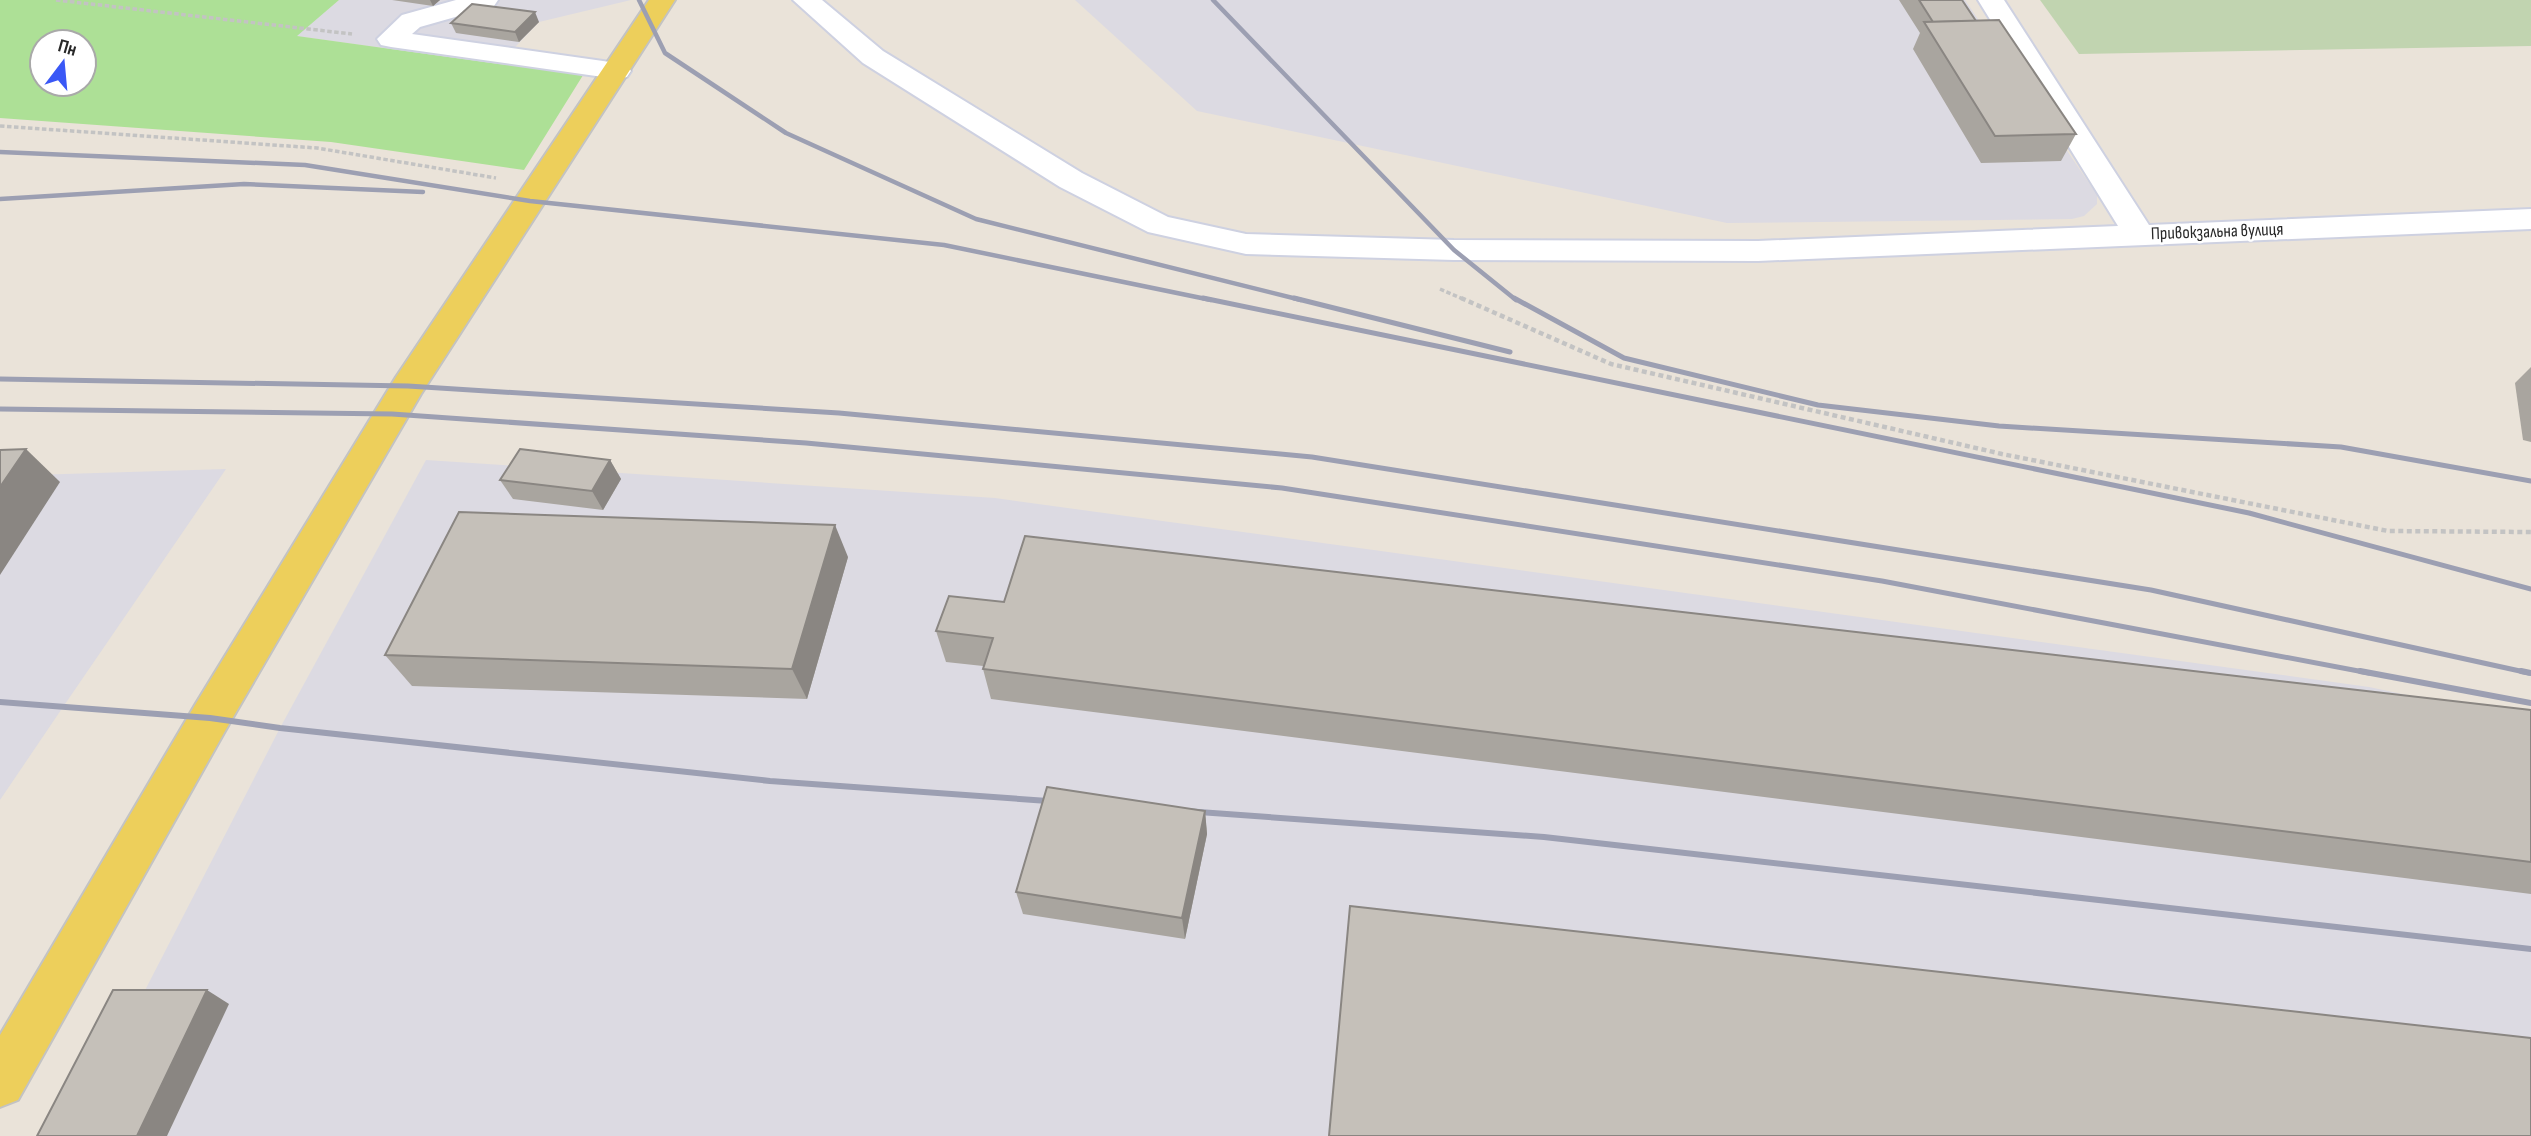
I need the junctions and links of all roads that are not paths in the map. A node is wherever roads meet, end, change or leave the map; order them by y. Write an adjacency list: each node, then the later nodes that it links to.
1 (485, 0): 5 (street)
2 (662, 0): 5 (main road)
3 (806, 0): 7 (street)
4 (1991, 0): 7 (street, Привокзальна вулиця)
5 (617, 71): 8 (main road)
6 (2531, 219): 7 (street, Привокзальна вулиця)
7 (2139, 234)
8 (0, 1082)

